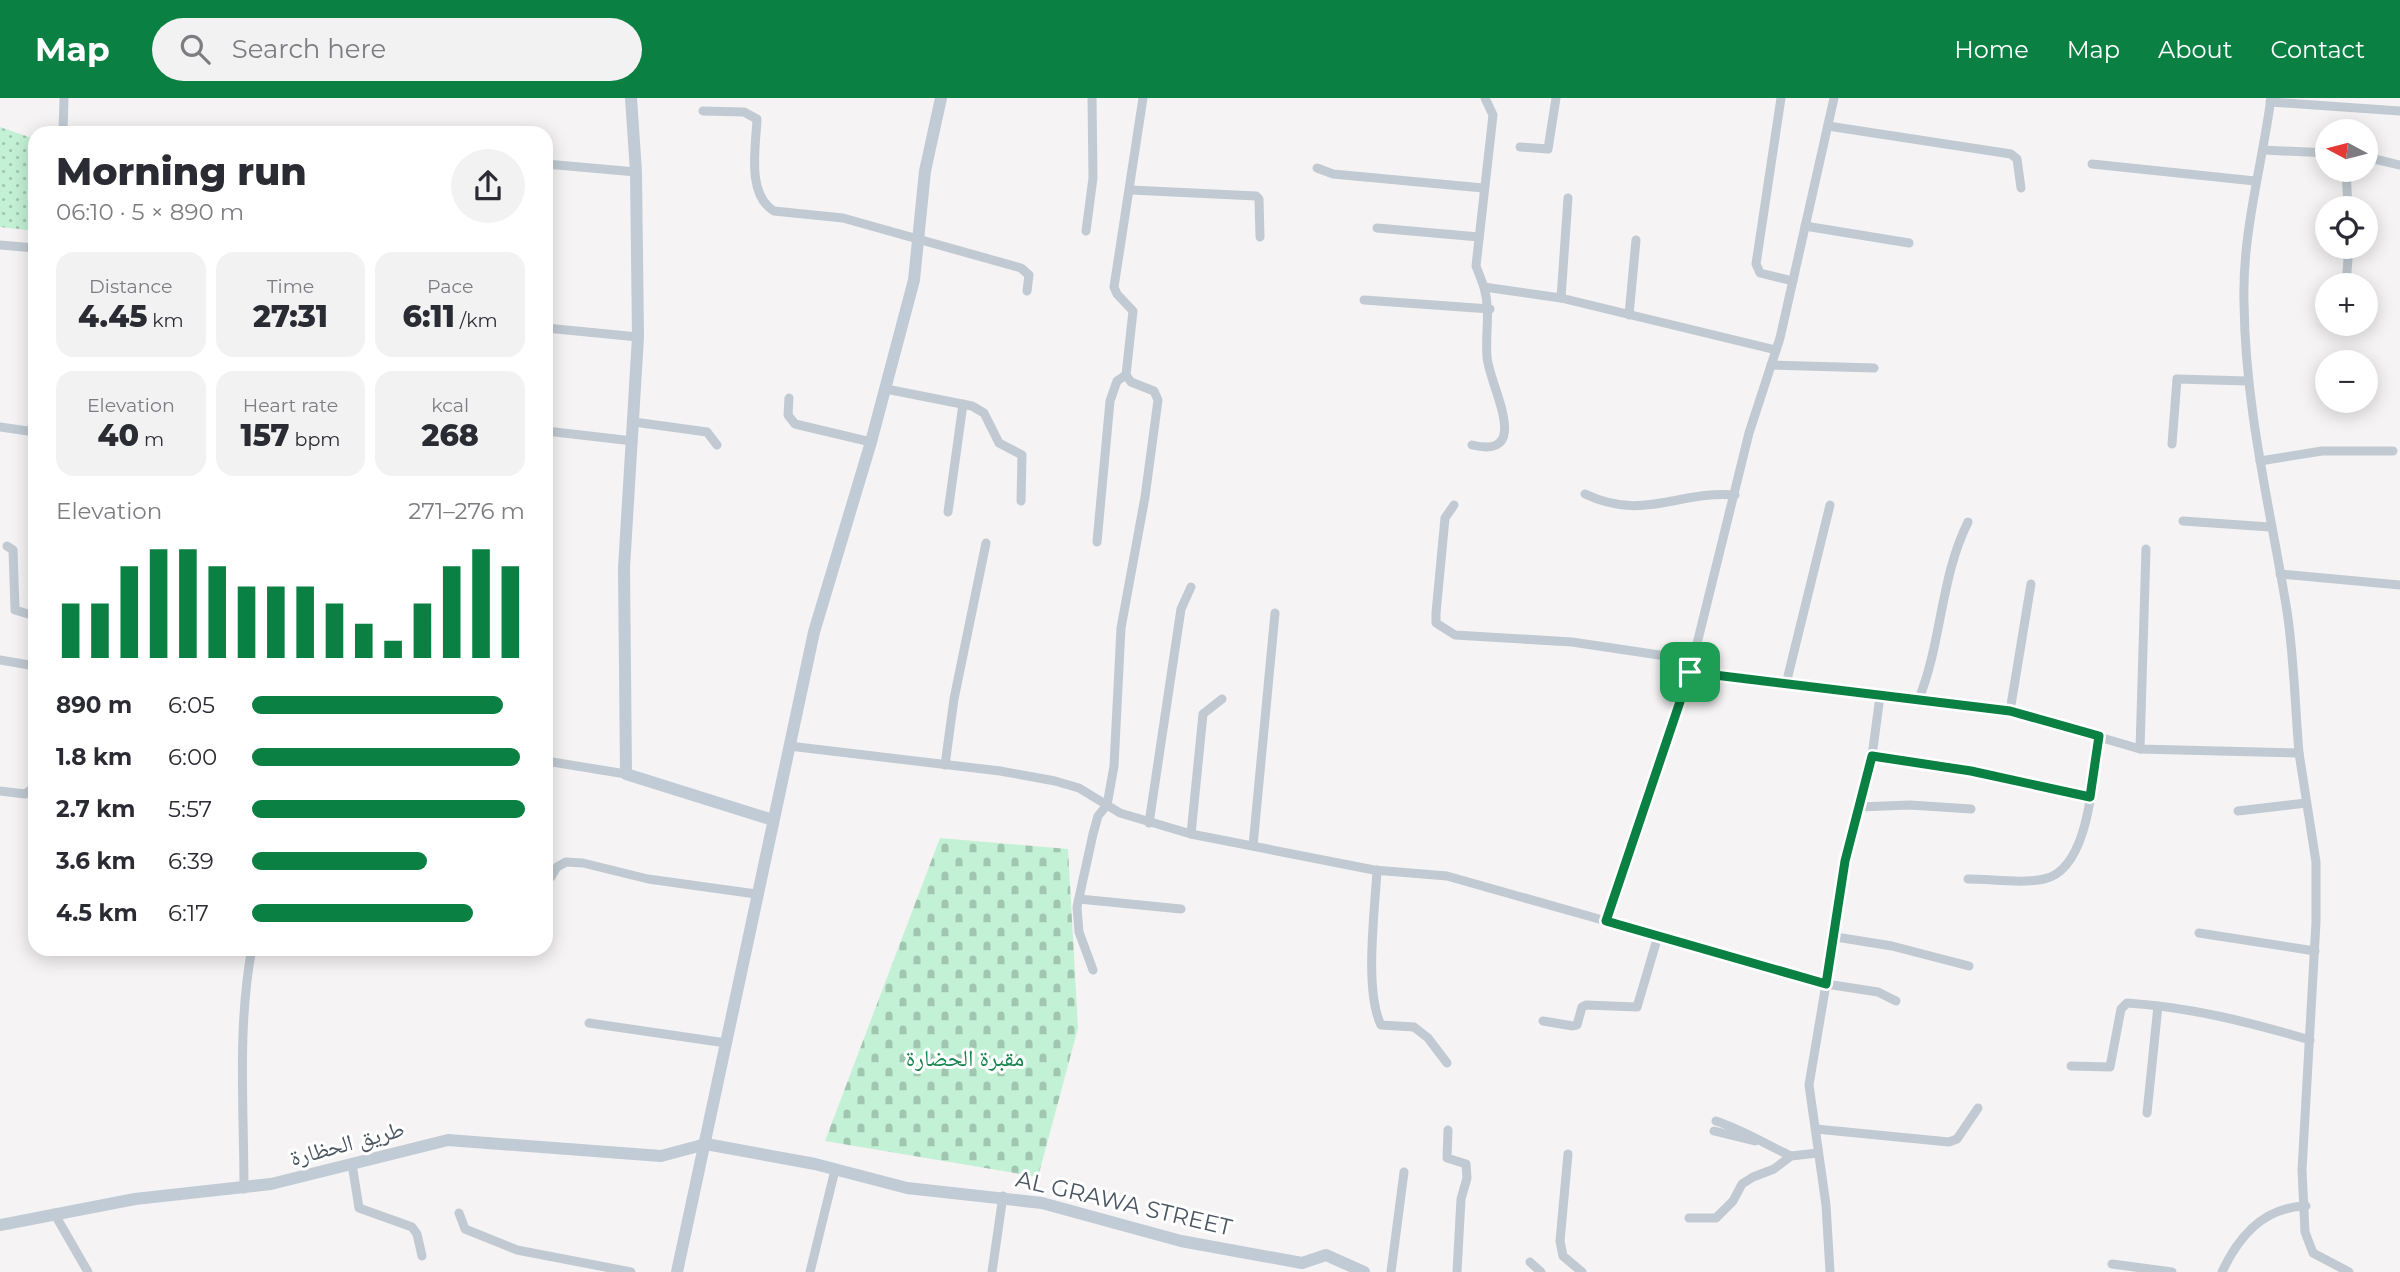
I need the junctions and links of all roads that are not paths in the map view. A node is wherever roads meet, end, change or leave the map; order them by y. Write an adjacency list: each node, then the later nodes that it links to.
1 (64, 98): 15 (street)
2 (631, 98): 25 (street)
3 (941, 98): 36 (street)
4 (1092, 98): 33 (street)
5 (1143, 98): 29 (street)
6 (1485, 98): 14 (street)
7 (1496, 98): 14 (street)
8 (1556, 98): 17 (street)
9 (1781, 98): 41 (street)
10 (1834, 98): 16 (street)
11 (2271, 100): 13 (street); 18 (street)
12 (704, 111): 36 (street)
13 (2400, 111)
14 (1493, 115): 27 (street)
15 (63, 126)
16 (1828, 126): 28 (street); 31 (street)
17 (1520, 147)
18 (2263, 150): 19 (street); 26 (street)
19 (2315, 152)
20 (2378, 160): 23 (street)
21 (2092, 164): 26 (street)
22 (553, 165): 25 (street)
23 (2400, 165)
24 (1317, 168): 27 (street)
25 (636, 172): 49 (street)
26 (2255, 181): 54 (street)
27 (1483, 188): 35 (street)
28 (2021, 188)
29 (1131, 190): 34 (street); 53 (street)
30 (1568, 198): 44 (street)
31 (1805, 226): 38 (street); 41 (street)
32 (1377, 228): 35 (street)
33 (1086, 231)
34 (1260, 237)
35 (1479, 237): 42 (street)
36 (919, 239): 43 (street); 55 (street)
37 (1636, 240): 47 (street)
38 (1909, 243)
39 (0, 245): 40 (street)
40 (28, 247)
41 (1793, 281): 50 (street)
42 (1484, 287): 44 (street); 46 (street)
43 (1027, 291)
44 (1562, 298): 47 (street)
45 (1364, 300): 46 (street)
46 (1490, 309): 66 (street)
47 (1629, 315): 50 (street)
48 (553, 329): 49 (street)
49 (638, 337): 58 (street)
50 (1776, 350): 51 (street)
51 (1771, 365): 52 (street); 70 (street)
52 (1874, 368)
53 (1126, 375): 78 (street); 109 (street)
54 (2248, 381): 64 (street); 68 (street)
55 (886, 389): 57 (street); 63 (street)
56 (789, 398): 63 (street)
57 (963, 404): 71 (street); 74 (street)
58 (634, 422): 62 (street); 65 (street)
59 (0, 427): 60 (street)
60 (28, 431)
61 (553, 432): 62 (street)
62 (633, 441): 104 (street)
63 (871, 442): 98 (street)
64 (2172, 444)
65 (717, 445)
66 (1472, 445)
67 (2393, 451): 68 (street)
68 (2260, 461): 77 (street)
69 (1585, 494): 70 (street)
70 (1735, 495): 89 (street)
71 (1021, 501)
72 (1454, 505): 89 (street)
73 (1830, 505): 92 (street)
74 (948, 512)
75 (2183, 521): 77 (street)
76 (1968, 522): 95 (street)
77 (2270, 527): 82 (street)
78 (1097, 542)
79 (986, 543): 103 (street)
80 (7, 546): 87 (street)
81 (2146, 549): 99 (street)
82 (2280, 573): 84 (street); 100 (street)
83 (2031, 584): 96 (street)
84 (2400, 585)
85 (1191, 587): 114 (street)
86 (1275, 613): 116 (street)
87 (28, 614)
88 (0, 660): 90 (street)
89 (1693, 660): 91 (street)
90 (28, 665)
91 (1690, 672): 92 (street); 123 (street)
92 (1786, 684): 93 (street)
93 (1880, 696): 95 (street); 101 (street)
94 (1222, 699): 115 (street)
95 (1918, 701): 96 (street)
96 (2010, 711): 97 (street)
97 (2099, 736): 99 (street); 107 (street)
98 (789, 746): 103 (street); 113 (street)
99 (2140, 749): 100 (street)
100 (2299, 753): 108 (street)
101 (1872, 756): 107 (street); 110 (street)
102 (553, 762): 104 (street)
103 (945, 765): 109 (street)
104 (626, 774): 113 (street)
105 (0, 791): 106 (street)
106 (28, 793)
107 (2090, 797): 119 (street)
108 (2306, 803): 112 (street); 127 (street)
109 (1107, 805): 114 (street); 121 (street)
110 (1858, 807): 111 (street); 126 (street)
111 (1971, 808)
112 (2238, 811)
113 (773, 820): 120 (street)
114 (1149, 823): 115 (street)
115 (1191, 834): 116 (street)
116 (1253, 846): 117 (street)
117 (1377, 870): 123 (street); 138 (street)
118 (553, 874): 120 (street)
119 (1968, 879)
120 (756, 894): 137 (street)
121 (1079, 899): 122 (street); 130 (street)
122 (1181, 909)
123 (1606, 921): 125 (street)
124 (2200, 933): 127 (street)
125 (1658, 936): 131 (street); 134 (street)
126 (1836, 937): 129 (street); 131 (street)
127 (2315, 951): 136 (street)
128 (250, 956): 152 (street)
129 (1969, 966)
130 (1093, 970)
131 (1826, 984): 132 (street); 143 (street)
132 (1896, 1002)
133 (2158, 1006): 136 (street); 139 (street); 141 (street)
134 (1543, 1021)
135 (589, 1023): 137 (street)
136 (2310, 1040): 154 (street)
137 (726, 1043): 145 (street)
138 (1447, 1063)
139 (2071, 1066)
140 (1979, 1108): 143 (street)
141 (2147, 1113)
142 (1715, 1126): 148 (street)
143 (1816, 1129): 146 (street)
144 (1448, 1130): 169 (street)
145 (706, 1144): 149 (street, طريق الحظارة); 150 (street, AL GRAWA STREET); 164 (street)
146 (1818, 1153): 148 (street); 172 (street)
147 (1568, 1154): 171 (street)
148 (1791, 1156): 157 (street)
149 (352, 1164): 152 (street, طريق الحظارة); 159 (street)
150 (835, 1170): 153 (street, AL GRAWA STREET); 165 (street)
151 (1404, 1172): 168 (street)
152 (244, 1189): 155 (street, طريق الحظارة)
153 (1003, 1196): 166 (street); 167 (street, AL GRAWA STREET)
154 (2306, 1206): 174 (street); 175 (street)
155 (54, 1213): 158 (street, طريق الحظارة); 162 (street)
156 (459, 1213): 163 (street)
157 (1689, 1218)
158 (0, 1225)
159 (422, 1255)
160 (1530, 1262): 170 (street)
161 (2112, 1264): 173 (street)
162 (88, 1272)
163 (631, 1272)
164 (677, 1272)
165 (810, 1272)
166 (992, 1272)
167 (1364, 1272)
168 (1391, 1272)
169 (1457, 1272)
170 (1541, 1272)
171 (1582, 1272)
172 (1830, 1272)
173 (2172, 1272)
174 (2222, 1272)
175 (2349, 1272)

